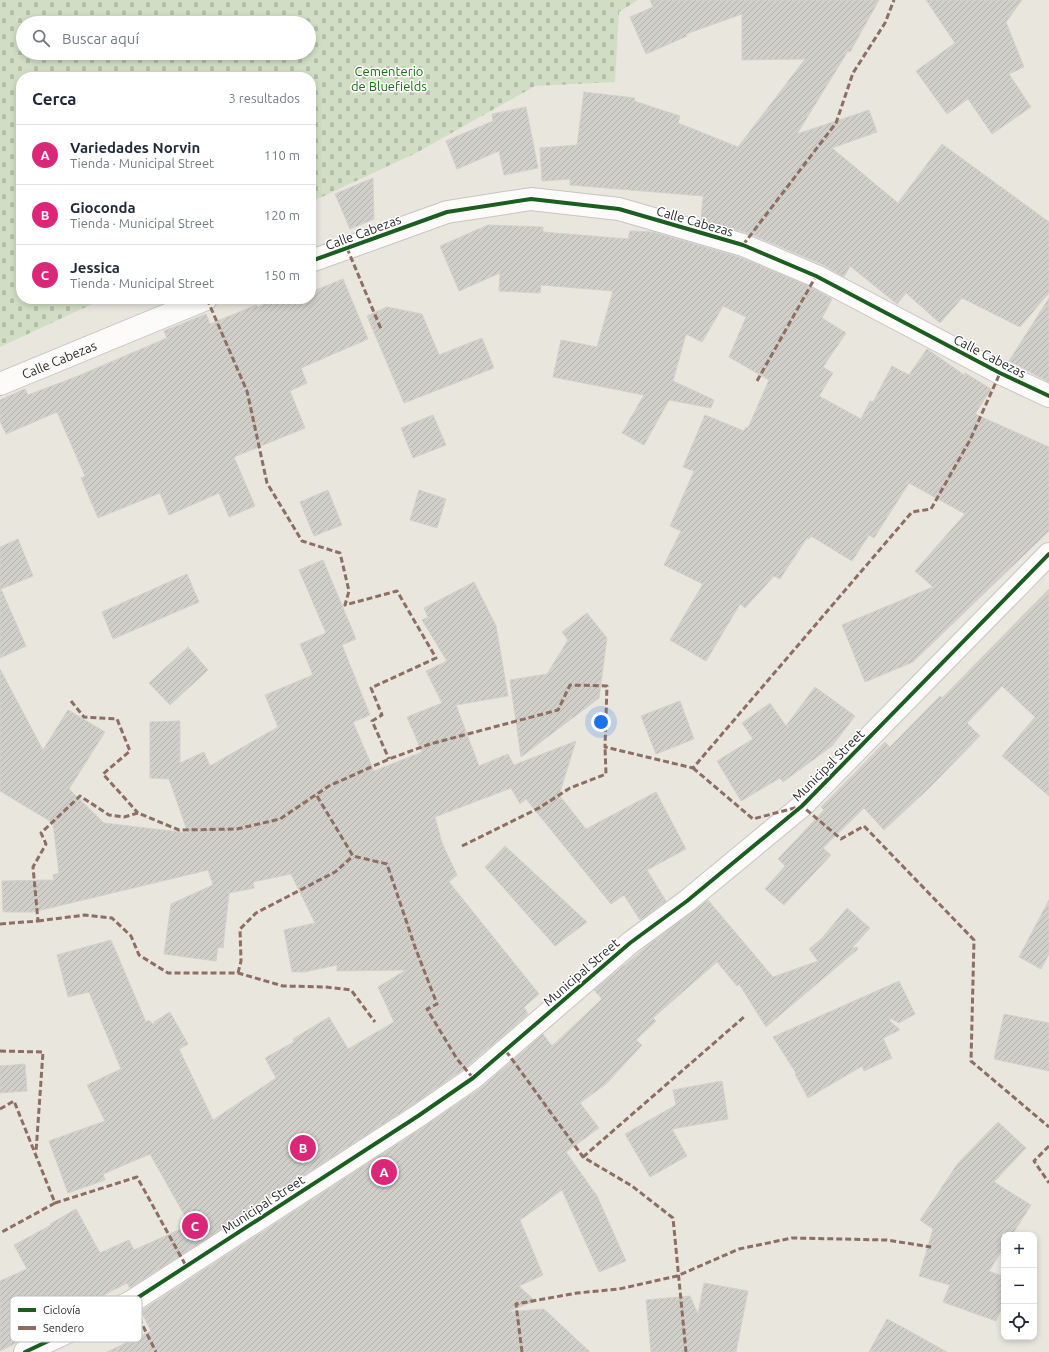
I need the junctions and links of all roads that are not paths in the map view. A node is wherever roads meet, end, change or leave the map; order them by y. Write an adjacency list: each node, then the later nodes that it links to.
1 (316, 259): 4 (street, Calle Cabezas)
2 (194, 304): 3 (street, Calle Cabezas)
3 (0, 384)
4 (1049, 396)
5 (1049, 554): 6 (street, Municipal Street)
6 (140, 1296)
7 (46, 1342): 8 (street, Municipal Street)
8 (25, 1352)

